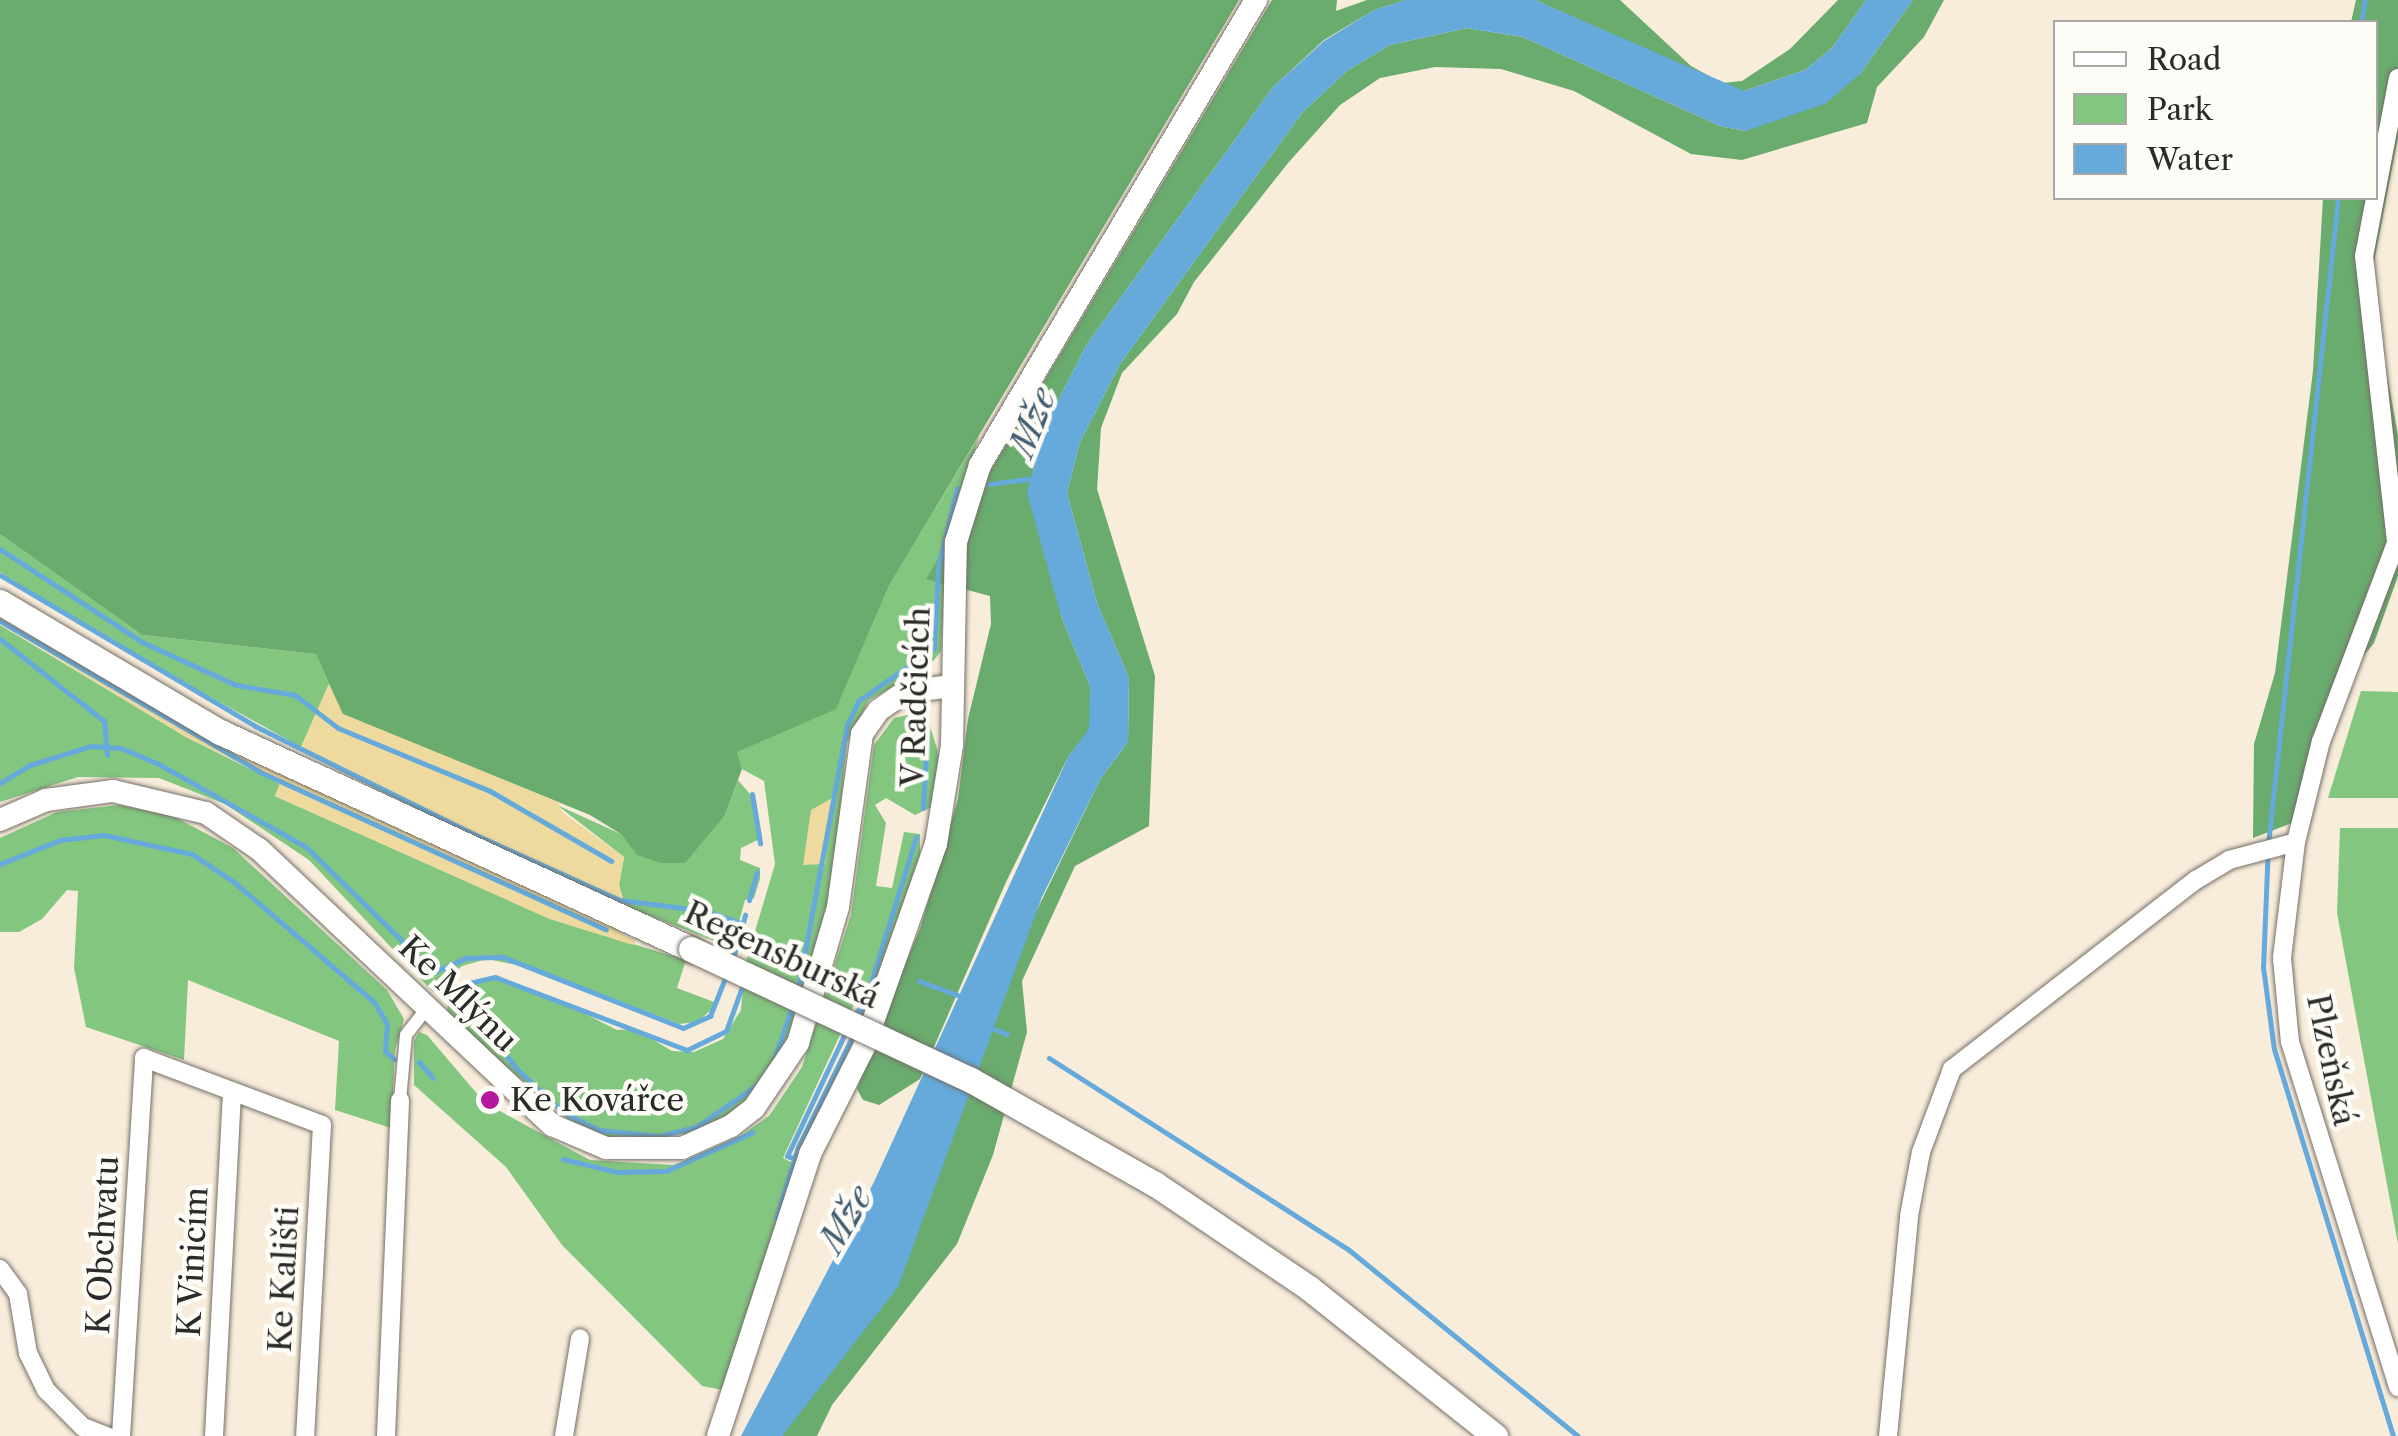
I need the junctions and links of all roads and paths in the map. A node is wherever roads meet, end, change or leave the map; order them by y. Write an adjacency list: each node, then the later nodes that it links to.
1 (1256, 0): 6 (street, V Radčicích)
2 (2398, 78): 3 (street, Plzeňská)
3 (2378, 183)
4 (2375, 200): 8 (street, Plzeňská)
5 (0, 602): 22 (main road, Regensburská, bridge)
6 (952, 686): 9 (street, Ke Mlýnu); 21 (street, V Radčicích)
7 (0, 820): 9 (street, Ke Mlýnu)
8 (2288, 844): 14 (street, Plzeňská); 23 (street)
9 (426, 1008): 11 (street)
10 (232, 1091): 16 (street, K Obchvatu); 17 (street, K Vinicím); 18 (street, Ke Kališti)
11 (400, 1100): 19 (street)
12 (0, 1269): 15 (street)
13 (580, 1338): 20 (street)
14 (2398, 1388)
15 (107, 1436)
16 (121, 1436)
17 (214, 1436)
18 (305, 1436)
19 (386, 1436)
20 (564, 1436)
21 (718, 1436)
22 (1494, 1436)
23 (1888, 1436)

